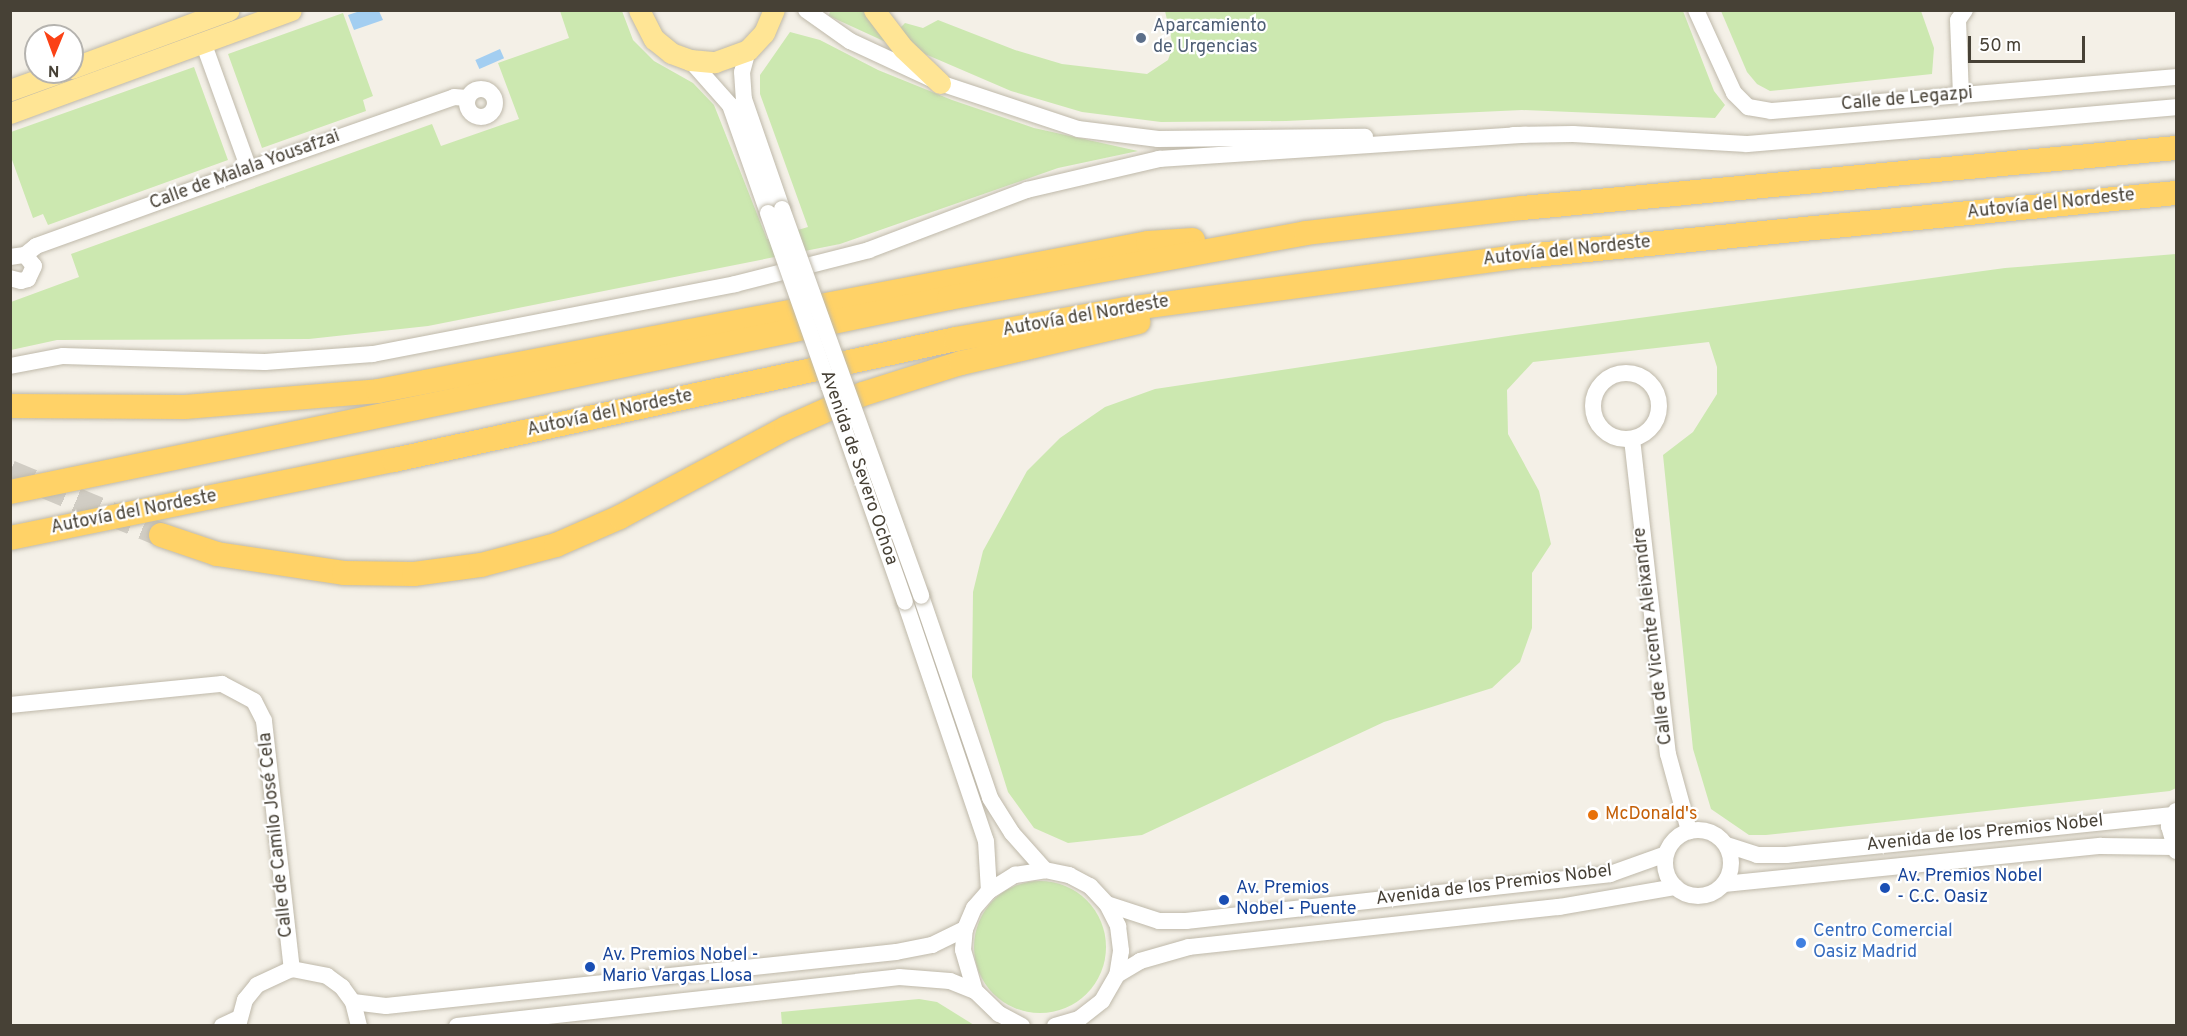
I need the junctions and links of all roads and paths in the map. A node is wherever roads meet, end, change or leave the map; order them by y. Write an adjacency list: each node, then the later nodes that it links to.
1 (229, 10): 9 (main road)
2 (291, 10): 9 (main road)
3 (639, 10): 11 (main road)
4 (774, 10): 10 (main road)
5 (806, 10): 14 (street)
6 (874, 10): 14 (main road)
7 (1695, 10): 17 (street, Calle de Legazpi)
8 (1965, 10): 17 (street)
9 (196, 25): 12 (main road); 20 (main road); 23 (street)
10 (747, 50): 11 (main road); 25 (street, Avenida de Severo Ochoa)
11 (690, 60): 25 (street, Avenida de Severo Ochoa)
12 (84, 64)
13 (2176, 77): 17 (street, Calle de Legazpi)
14 (940, 83): 21 (street)
15 (27, 84): 16 (main road)
16 (10, 90)
17 (1961, 95)
18 (467, 98): 23 (street, Calle de Malala Yousafzai)
19 (2176, 107): 21 (street)
20 (10, 112)
21 (1524, 135): 30 (street)
22 (2176, 148): 26 (highway)
23 (249, 169): 27 (street, Calle de Malala Yousafzai)
24 (2176, 193): 29 (highway, Autovía del Nordeste)
25 (775, 211): 42 (street, Avenida de Severo Ochoa, bridge); 45 (street, Avenida de Severo Ochoa, bridge)
26 (1306, 233): 31 (highway); 33 (highway)
27 (18, 256): 28 (street)
28 (10, 278)
29 (1314, 282): 34 (highway); 35 (highway, Autovía del Nordeste)
30 (10, 366)
31 (10, 406)
32 (1632, 439): 32 (street); 38 (street, Calle de Vicente Aleixandre)
33 (10, 492)
34 (161, 535)
35 (10, 538)
36 (10, 705): 48 (street, Calle de Camilo José Cela)
37 (2175, 813): 39 (street, Avenida de los Premios Nobel); 40 (street)
38 (1689, 831): 39 (street); 41 (street)
39 (1728, 845): 43 (street)
40 (2175, 849): 43 (street, Avenida de los Premios Nobel)
41 (1666, 854): 44 (street); 46 (street, Avenida de los Premios Nobel)
42 (1045, 870): 45 (street); 46 (street)
43 (1724, 885): 44 (street)
44 (1675, 887): 49 (street, Avenida de los Premios Nobel)
45 (989, 891): 47 (street)
46 (1107, 903): 49 (street)
47 (965, 928): 50 (street); 51 (street)
48 (292, 969): 51 (street); 52 (street)
49 (1117, 975): 57 (street)
50 (975, 991): 55 (street); 56 (street)
51 (353, 1002): 54 (street)
52 (239, 1022): 53 (street)
53 (222, 1026)
54 (359, 1026)
55 (457, 1026)
56 (1022, 1026)
57 (1055, 1026)

